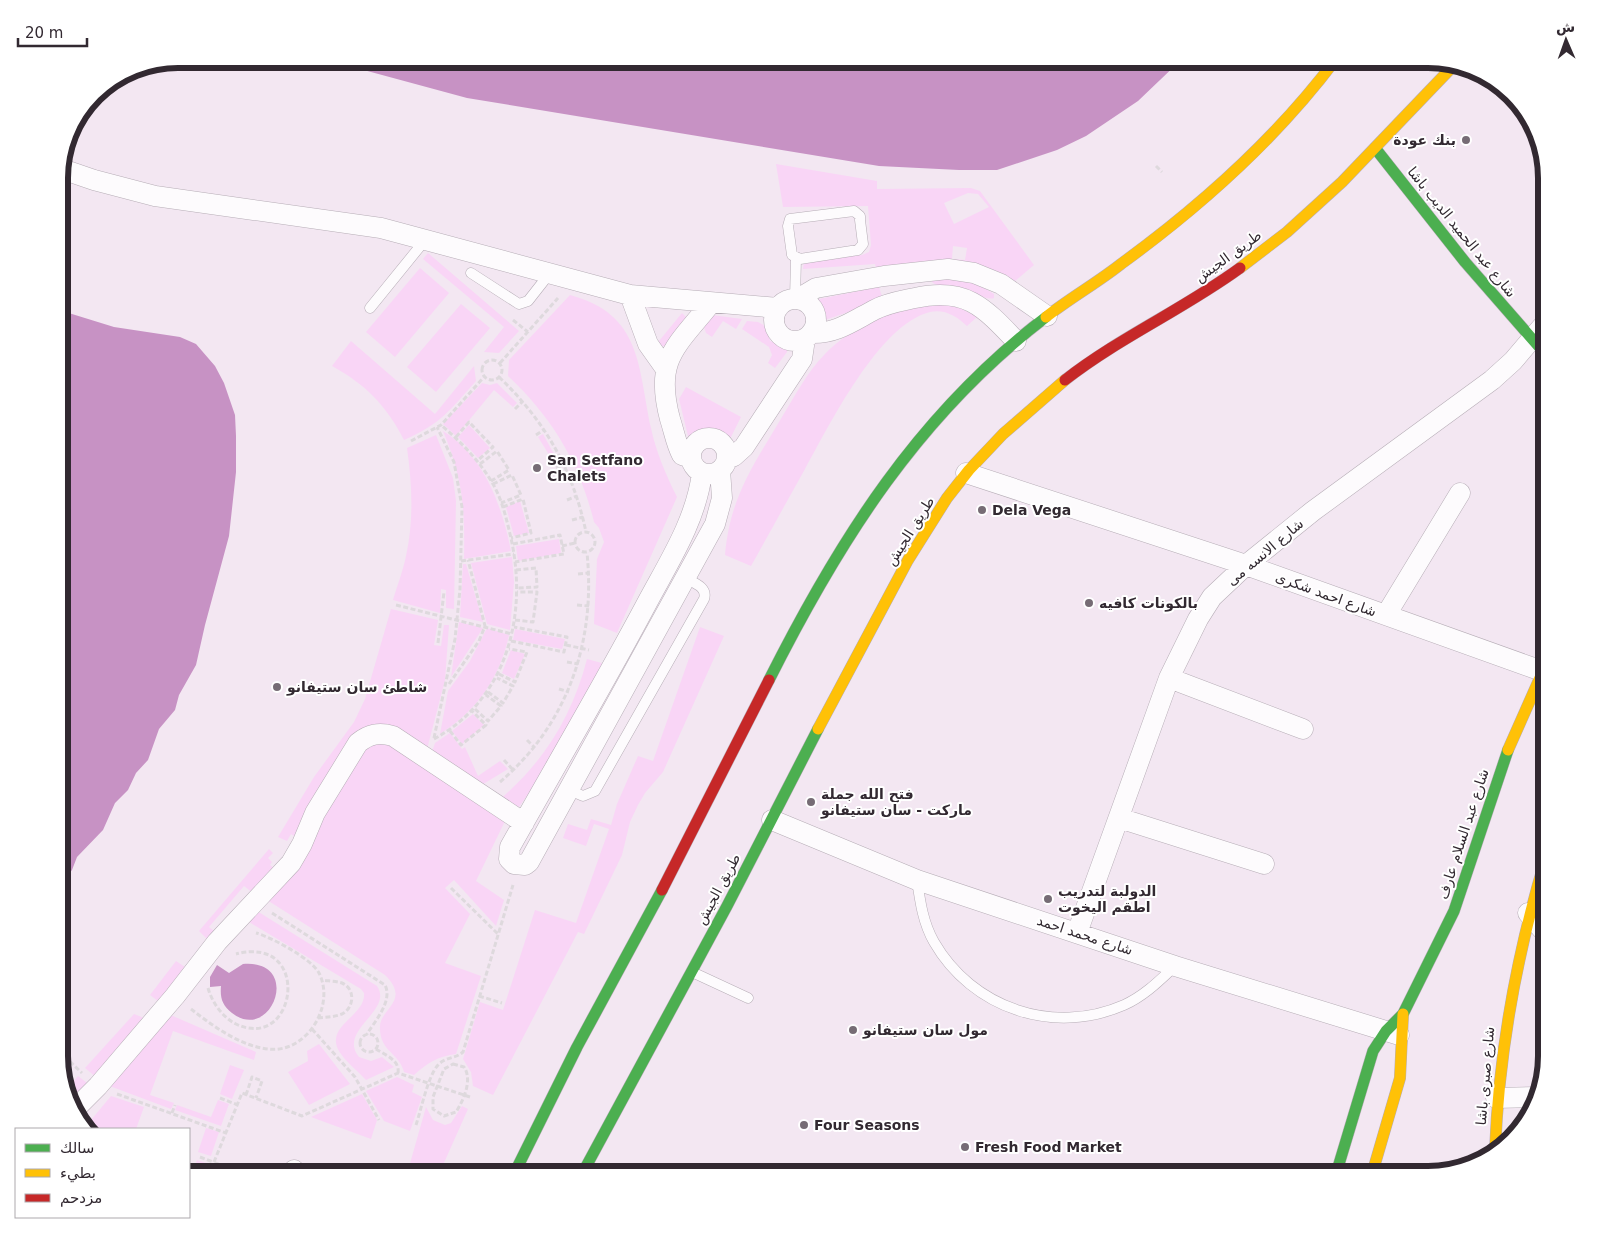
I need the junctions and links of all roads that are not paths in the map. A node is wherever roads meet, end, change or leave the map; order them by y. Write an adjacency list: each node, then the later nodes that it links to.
1 (1328, 68): 17 (main road)
2 (1448, 69): 3 (main road, طريق الجيش)
3 (1375, 148): 20 (main road, شارع عبد الحميد الديب باشا); 25 (main road, طريق الجيش)
4 (68, 171): 5 (street)
5 (426, 239): 8 (street); 16 (lane)
6 (796, 258): 6 (lane); 13 (lane)
7 (923, 270): 10 (street); 12 (street); 17 (street)
8 (550, 272): 9 (lane); 11 (street)
9 (472, 273)
10 (880, 276): 13 (street); 15 (street)
11 (630, 295): 14 (street); 23 (street)
12 (928, 295): 15 (street); 21 (street)
13 (791, 302): 14 (street); 19 (street); 19 (street)
14 (711, 303): 23 (street)
15 (888, 304): 19 (street)
16 (370, 308)
17 (1047, 316): 21 (main road)
18 (1538, 332): 20 (street, شارع الانسه مى)
19 (808, 336): 24 (street)
20 (1532, 340): 22 (main road, شارع عبد الحميد الديب باشا); 27 (street, شارع الانسه مى)
21 (1016, 341): 51 (main road)
22 (1538, 346)
23 (665, 368): 24 (street)
24 (710, 465): 35 (street); 35 (street)
25 (966, 473): 27 (street, شارع احمد شكرى); 34 (main road, طريق الجيش)
26 (1460, 493): 28 (street)
27 (1246, 565): 28 (street, شارع احمد شكرى); 30 (street, شارع الانسه مى)
28 (1386, 615): 29 (street, شارع احمد شكرى)
29 (1538, 664)
30 (1169, 678): 32 (street); 33 (street, شارع الانسه مى)
31 (1538, 682): 45 (main road, شارع عبد السلام عارف)
32 (1303, 729)
33 (1119, 818): 36 (street); 41 (street, شارع الانسه مى)
34 (772, 820): 37 (street, شارع محمد احمد); 43 (main road, طريق الجيش)
35 (524, 822): 49 (street)
36 (1264, 864)
37 (917, 880): 41 (street, شارع محمد احمد); 42 (lane)
38 (1538, 881): 39 (main road)
39 (1528, 912): 40 (street); 48 (main road, شارع صبرى باشا)
40 (1538, 924)
41 (1077, 933): 42 (street, شارع محمد احمد)
42 (1175, 966): 46 (street, شارع محمد احمد)
43 (691, 971): 44 (lane); 52 (main road, طريق الجيش)
44 (748, 998)
45 (1403, 1014): 46 (main road, شارع عبد السلام عارف); 46 (main road, شارع عبد السلام عارف)
46 (1394, 1034): 53 (main road, شارع عبد السلام عارف); 54 (main road, شارع عبد السلام عارف)
47 (1530, 1097): 48 (street)
48 (1496, 1098): 50 (main road, شارع صبرى باشا)
49 (79, 1105)
50 (1495, 1144)
51 (518, 1166)
52 (586, 1166)
53 (1338, 1166)
54 (1374, 1166)

